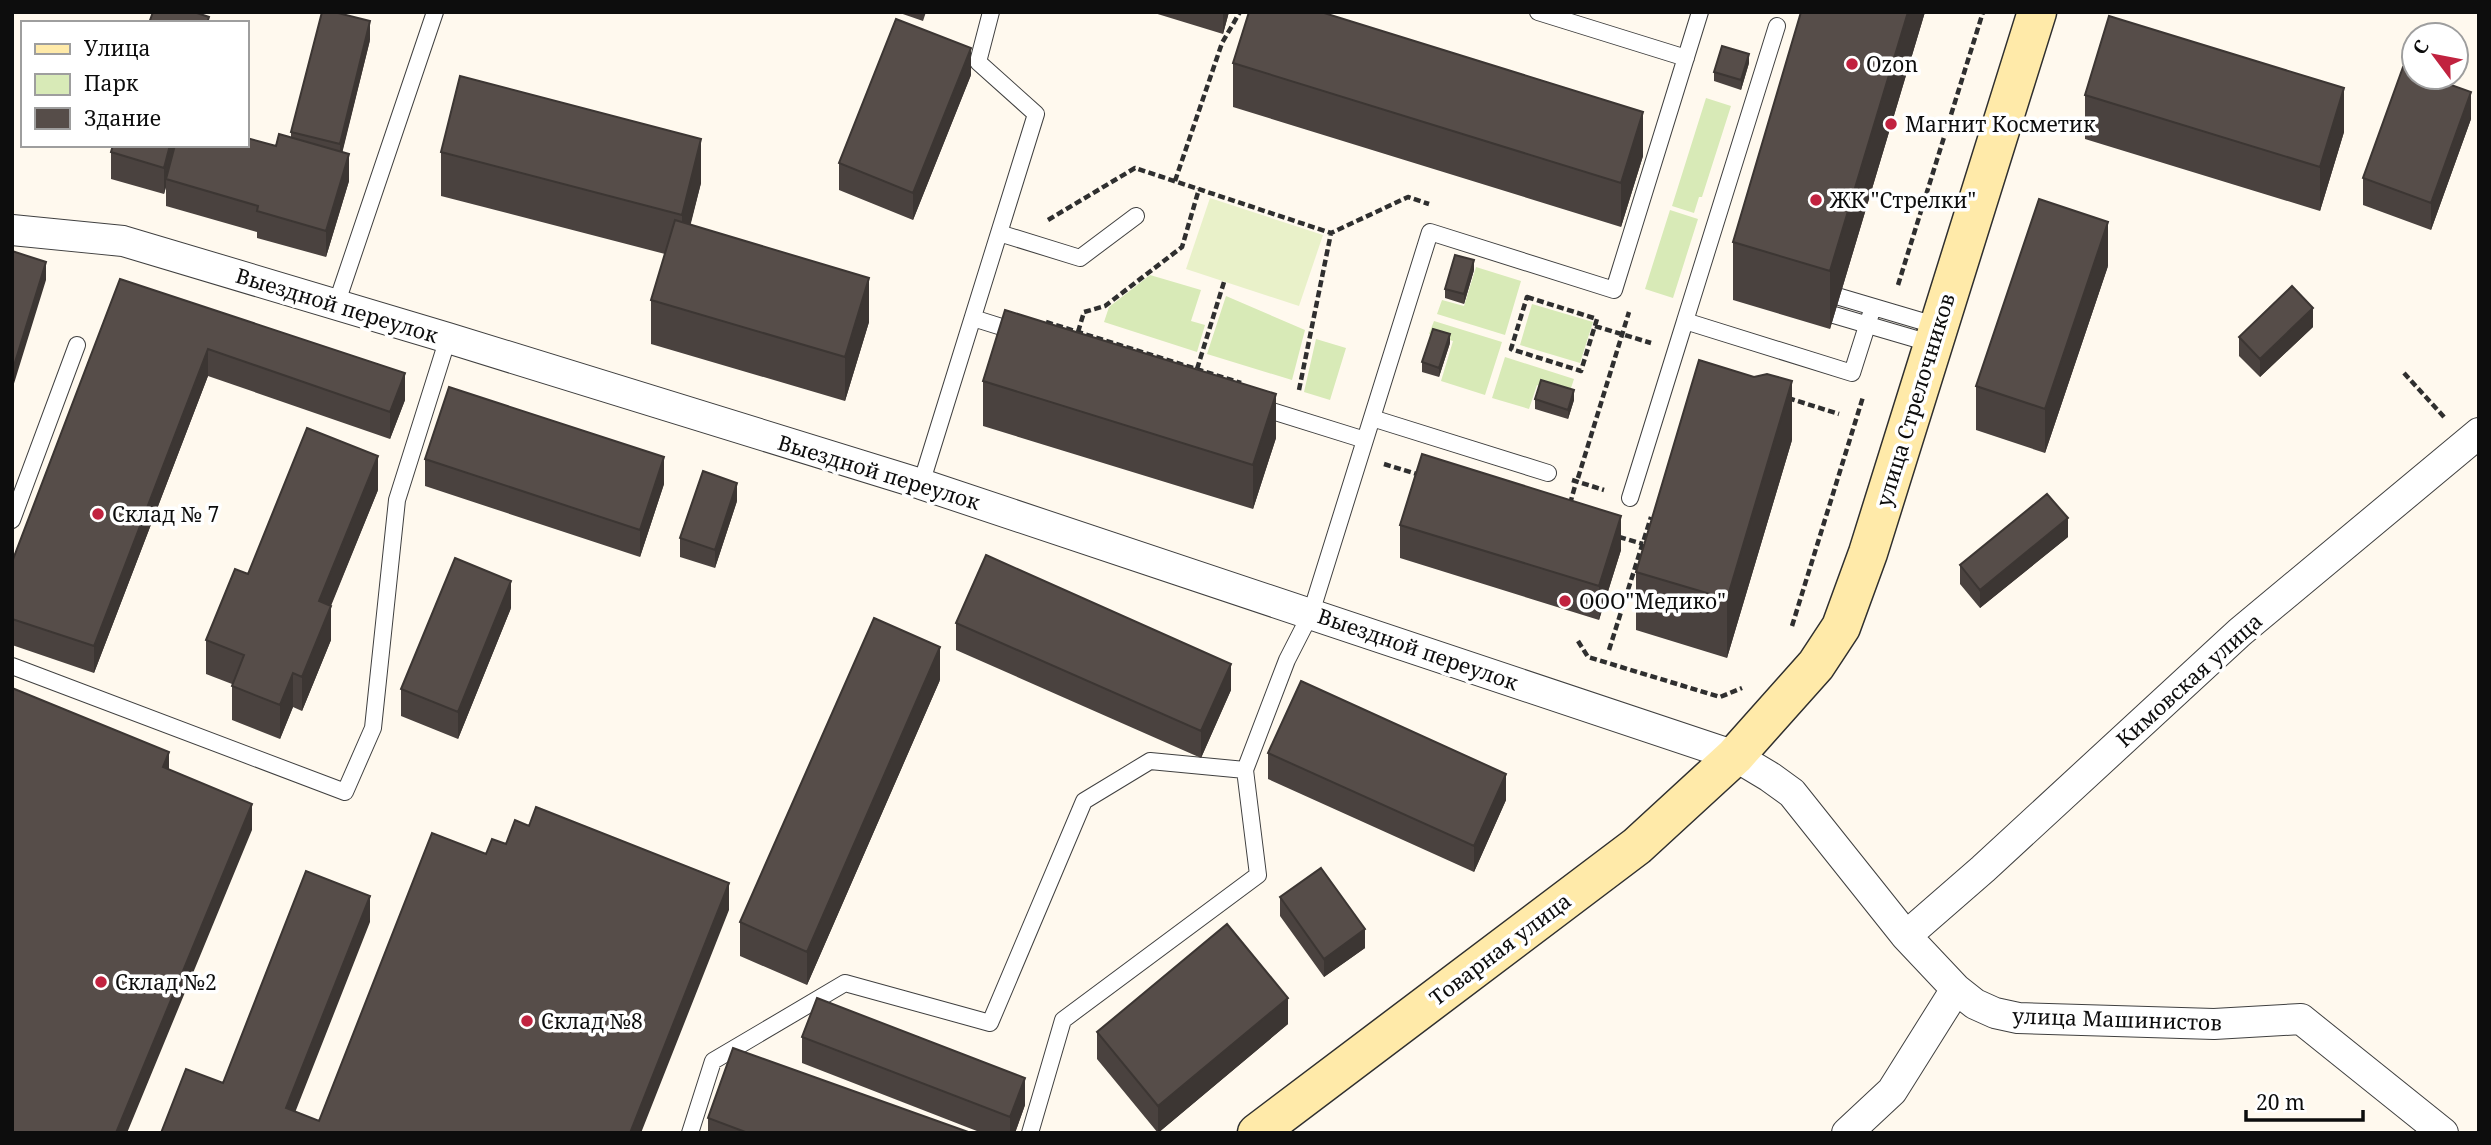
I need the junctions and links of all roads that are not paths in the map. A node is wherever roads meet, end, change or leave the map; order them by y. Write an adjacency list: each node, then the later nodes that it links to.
1 (435, 12): 12 (lane)
2 (990, 12): 10 (lane)
3 (1538, 12): 7 (lane)
4 (1700, 12): 7 (lane)
5 (2036, 12): 18 (main road, улица Стрелочников)
6 (1777, 26): 16 (lane)
7 (1686, 58): 23 (lane)
8 (1136, 216): 10 (lane)
9 (12, 230): 12 (street, Выездной переулок)
10 (999, 233): 15 (lane)
11 (1840, 297): 13 (lane)
12 (337, 305): 19 (street, Выездной переулок)
13 (1873, 307): 17 (lane); 18 (lane)
14 (1835, 315): 17 (lane)
15 (973, 318): 20 (lane); 27 (lane)
16 (1685, 321): 17 (lane); 28 (lane)
17 (1867, 325): 18 (lane)
18 (1936, 335): 32 (main road, улица Стрелочников)
19 (448, 338): 27 (street, Выездной переулок); 31 (lane)
20 (1038, 339)
21 (77, 345): 29 (lane)
22 (1235, 399): 25 (lane)
23 (1372, 418): 25 (lane); 26 (lane)
24 (2479, 433): 34 (street, Кимовская улица)
25 (1366, 440): 30 (lane)
26 (1548, 473)
27 (921, 484): 30 (street, Выездной переулок)
28 (1630, 498)
29 (12, 520)
30 (1311, 613): 32 (street, Выездной переулок); 33 (lane)
31 (12, 666)
32 (1735, 756): 34 (street, улица Машинистов); 38 (main road, Товарная улица)
33 (1245, 770): 36 (lane); 37 (lane)
34 (1906, 936): 35 (street, улица Машинистов)
35 (1956, 989): 39 (street); 40 (street, улица Машинистов)
36 (690, 1133)
37 (1030, 1133)
38 (1257, 1133)
39 (1847, 1133)
40 (2443, 1133)

